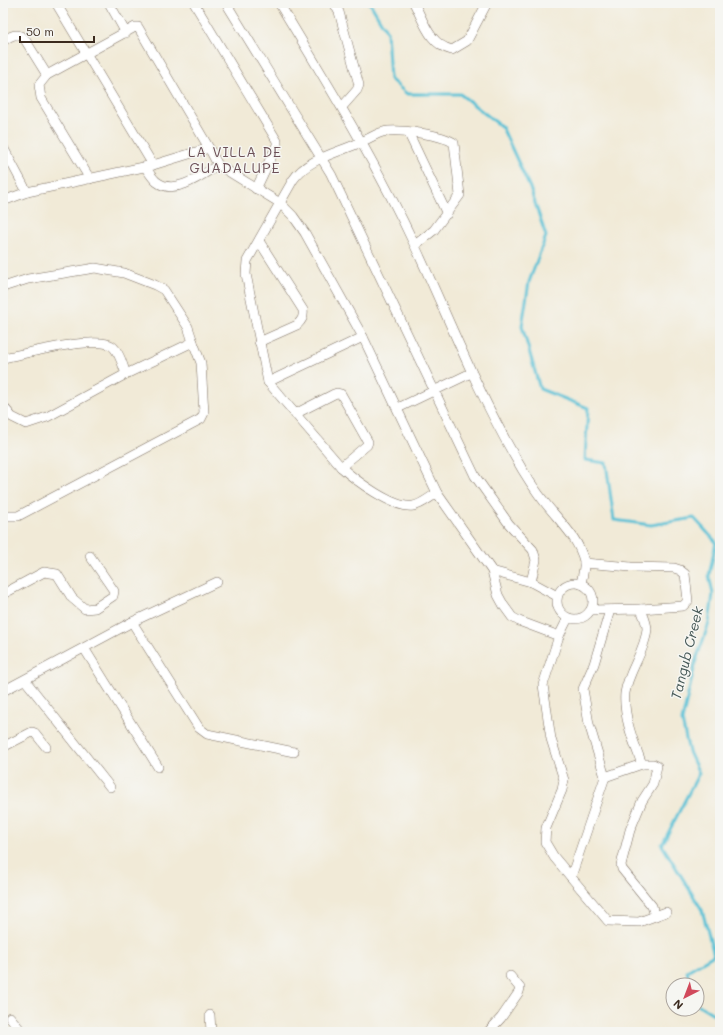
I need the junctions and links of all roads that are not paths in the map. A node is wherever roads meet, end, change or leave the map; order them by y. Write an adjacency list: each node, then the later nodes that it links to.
1 (56, 3): 11 (street)
2 (109, 3): 9 (street)
3 (194, 3): 22 (street)
4 (226, 3): 18 (street)
5 (279, 3): 13 (street)
6 (334, 3): 13 (street)
7 (414, 3): 8 (street)
8 (487, 3)
9 (126, 33): 11 (street); 17 (street)
10 (3, 40): 12 (street)
11 (87, 54): 12 (street); 20 (street)
12 (47, 76): 21 (street)
13 (342, 107): 15 (street)
14 (408, 132): 15 (street); 26 (street); 26 (street)
15 (362, 142): 18 (street); 28 (street)
16 (3, 147): 23 (street)
17 (209, 148): 19 (street); 20 (street)
18 (321, 158): 25 (street); 37 (street)
19 (218, 165): 20 (street); 22 (street)
20 (149, 166): 21 (street)
21 (90, 179): 23 (street)
22 (256, 188): 25 (street)
23 (27, 192): 24 (street)
24 (3, 201)
25 (280, 203): 27 (street); 30 (street)
26 (447, 214): 28 (street)
27 (258, 241): 32 (street); 32 (street)
28 (415, 245): 34 (street)
29 (3, 288): 31 (street)
30 (364, 337): 36 (street); 39 (street)
31 (193, 342): 35 (street); 43 (street)
32 (259, 342): 36 (street)
33 (3, 358): 35 (street)
34 (471, 373): 37 (street); 45 (street)
35 (126, 374): 38 (street)
36 (268, 382): 40 (street)
37 (434, 391): 39 (street); 48 (street)
38 (3, 406)
39 (398, 408): 42 (street)
40 (295, 414): 41 (street); 41 (street)
41 (341, 467): 42 (street)
42 (437, 493): 46 (street)
43 (3, 516)
44 (90, 556): 50 (street)
45 (584, 563): 49 (street); 52 (street)
46 (492, 571): 48 (street); 57 (street)
47 (217, 582): 56 (street)
48 (531, 582): 51 (street)
49 (580, 584): 51 (street); 53 (street)
50 (3, 594)
51 (557, 596): 55 (street)
52 (642, 609): 54 (street); 64 (street)
53 (591, 610): 54 (street); 55 (street)
54 (610, 610): 66 (street)
55 (568, 618): 57 (street)
56 (132, 622): 58 (street); 63 (street)
57 (559, 636): 68 (street)
58 (84, 648): 59 (street); 65 (street)
59 (25, 680): 60 (street); 67 (street)
60 (3, 691)
61 (3, 747): 62 (street)
62 (46, 747)
63 (294, 752)
64 (642, 764): 66 (street); 70 (street)
65 (158, 767)
66 (605, 777): 68 (street)
67 (110, 787)
68 (571, 877): 70 (street)
69 (666, 912): 70 (street)
70 (655, 916)
71 (510, 976): 76 (street)
72 (210, 1015): 75 (street)
73 (10, 1017): 74 (street)
74 (22, 1032)
75 (211, 1032)
76 (488, 1032)

